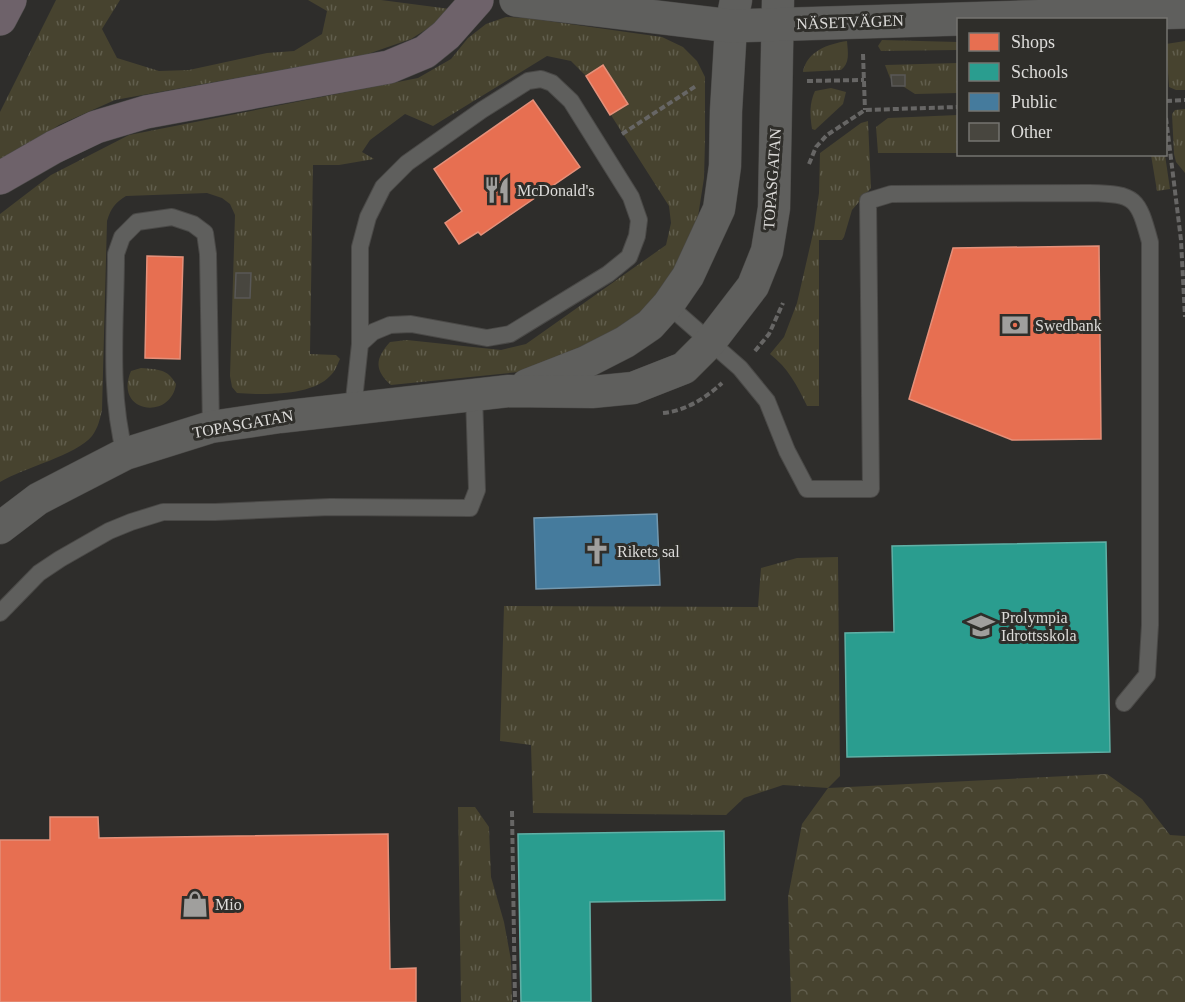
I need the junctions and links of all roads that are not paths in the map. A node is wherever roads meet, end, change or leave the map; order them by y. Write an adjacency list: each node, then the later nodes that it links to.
1 (10, 0): 7 (highway)
2 (477, 0): 8 (highway)
3 (516, 0): 6 (street, NÄSETVÄGEN)
4 (777, 12): 5 (street, NÄSETVÄGEN); 6 (street, NÄSETVÄGEN); 10 (street, TOPASGATAN)
5 (1185, 12)
6 (734, 13): 9 (street, TOPASGATAN)
7 (0, 20)
8 (0, 178)
9 (668, 304): 10 (lane); 12 (street, TOPASGATAN)
10 (710, 342): 12 (street, TOPASGATAN); 19 (lane)
11 (360, 344): 11 (lane); 14 (lane)
12 (509, 391): 13 (street, TOPASGATAN)
13 (474, 395): 14 (street, TOPASGATAN); 18 (lane)
14 (353, 409): 15 (street, TOPASGATAN)
15 (211, 427): 16 (street, TOPASGATAN); 16 (lane)
16 (125, 453): 17 (street, TOPASGATAN)
17 (0, 528)
18 (0, 613)
19 (1124, 703)

